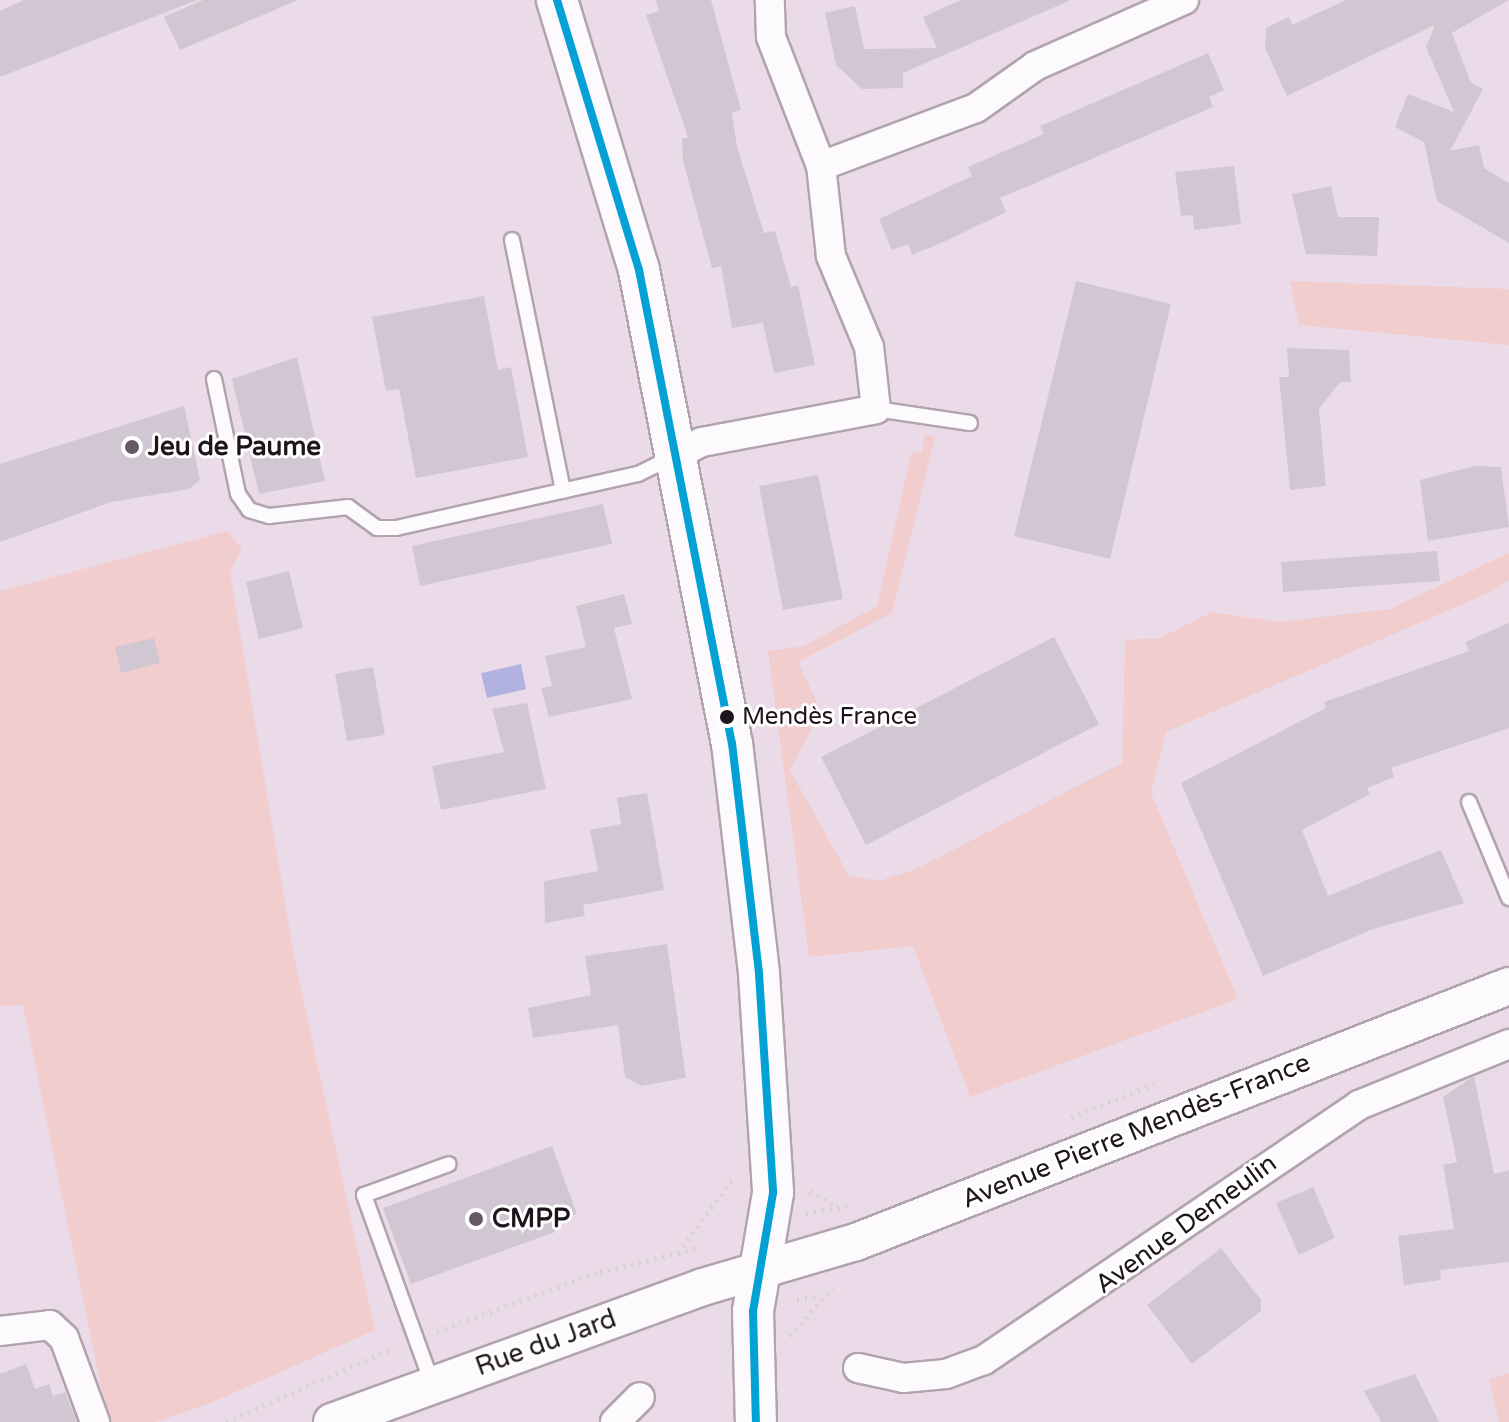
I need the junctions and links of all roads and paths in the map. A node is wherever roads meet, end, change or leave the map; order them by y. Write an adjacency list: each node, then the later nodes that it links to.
1 (557, 0): 9 (main road)
2 (770, 0): 4 (street)
3 (1184, 0): 4 (street)
4 (821, 166): 7 (street)
5 (512, 240): 10 (lane)
6 (214, 379): 10 (lane)
7 (876, 409): 8 (lane); 9 (street)
8 (970, 423)
9 (678, 454): 10 (lane); 18 (main road)
10 (563, 491)
11 (1469, 802): 12 (lane)
12 (1509, 898)
13 (1509, 986): 23 (street, Avenue Pierre Mendès-France)
14 (1509, 1044): 26 (street, Avenue Demeulin)
15 (1165, 1080): 16 (path)
16 (1066, 1119)
17 (449, 1164): 25 (lane)
18 (772, 1173): 20 (main road); 22 (path)
19 (852, 1206): 20 (path)
20 (770, 1225): 23 (main road)
21 (713, 1245): 22 (path)
22 (677, 1255): 25 (path)
23 (761, 1268): 27 (street, Rue du Jard); 33 (main road)
24 (0, 1331): 29 (street)
25 (416, 1339): 27 (lane); 30 (path)
26 (858, 1368)
27 (432, 1383): 31 (street, Rue du Jard)
28 (640, 1397): 32 (street)
29 (95, 1422)
30 (226, 1422)
31 (332, 1422)
32 (615, 1422)
33 (756, 1422)

